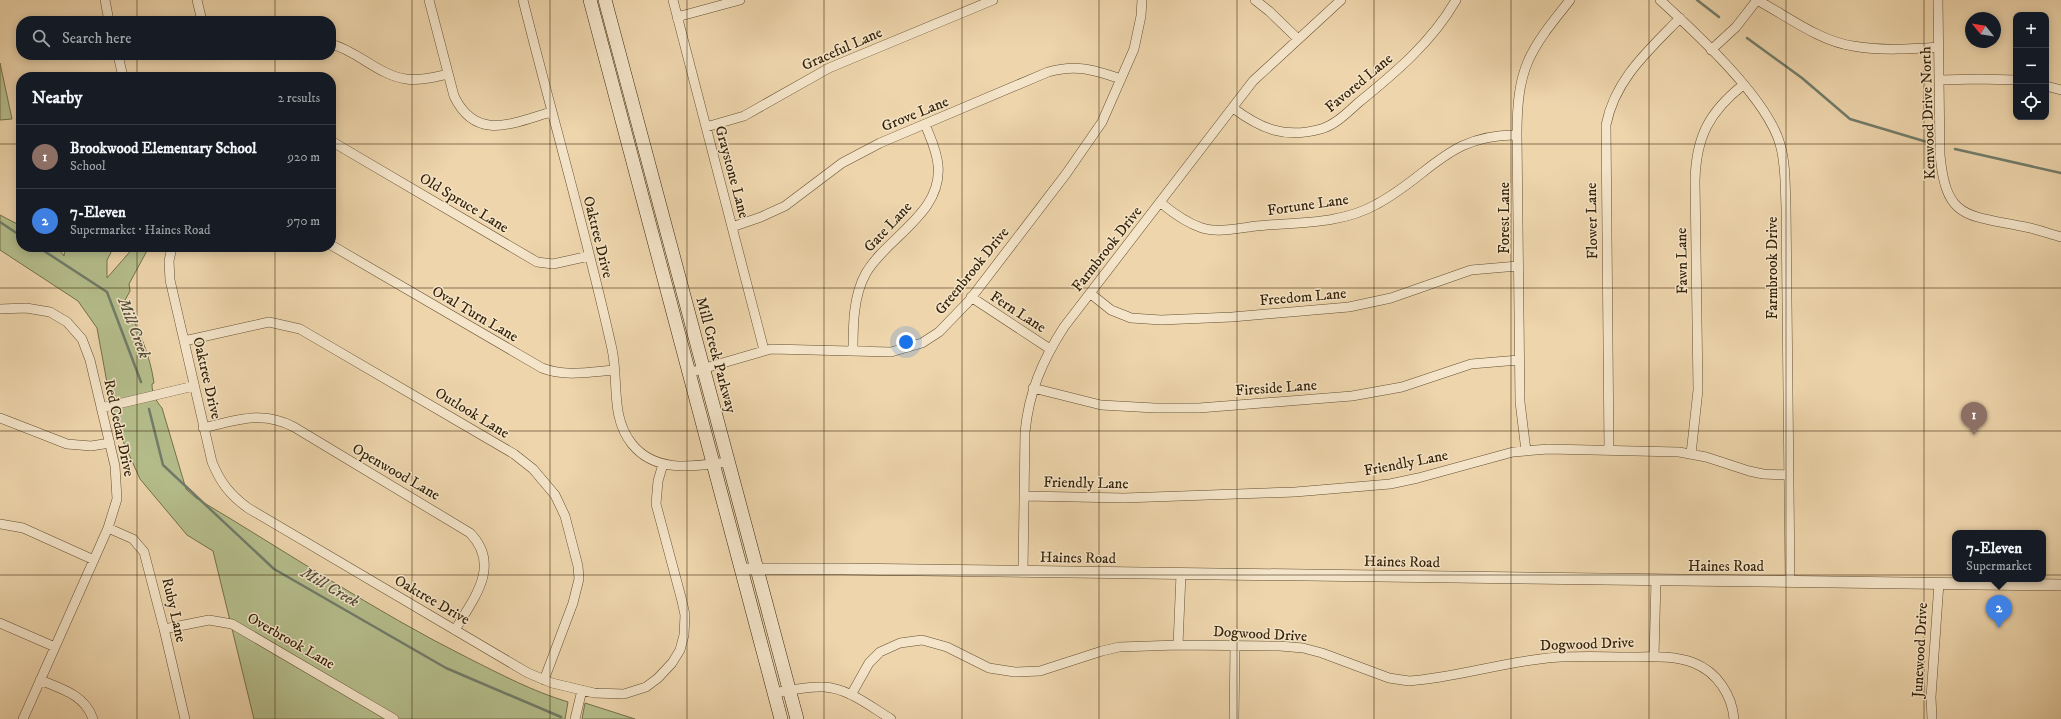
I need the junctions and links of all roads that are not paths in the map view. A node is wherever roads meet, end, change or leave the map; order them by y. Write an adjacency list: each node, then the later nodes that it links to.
1 (105, 0): 18 (street)
2 (197, 0): 19 (street)
3 (429, 0): 28 (street)
4 (523, 0): 36 (street, Oaktree Drive)
5 (590, 0): 58 (main road, Mill Creek Parkway)
6 (605, 0): 56 (main road, Mill Creek Parkway)
7 (673, 0): 20 (street, Graystone Lane)
8 (740, 0): 20 (street)
9 (993, 0): 38 (street, Graceful Lane)
10 (1142, 0): 29 (street, Greenbrook Drive)
11 (1255, 0): 22 (street)
12 (1341, 0): 22 (street, Farmbrook Drive)
13 (1456, 0): 35 (street, Favored Lane)
14 (1570, 0): 39 (street, Forest Lane)
15 (1660, 0): 21 (street, Farmbrook Drive)
16 (1757, 0): 24 (street); 25 (street)
17 (1938, 0): 24 (street, Kenwood Drive North)
18 (108, 16)
19 (201, 16)
20 (677, 17): 38 (street, Graystone Lane)
21 (1680, 18): 25 (street, Farmbrook Drive); 65 (street, Flower Lane)
22 (1298, 39): 35 (street, Farmbrook Drive)
23 (336, 46): 28 (street)
24 (1939, 47): 30 (street, Kenwood Drive North)
25 (1711, 50): 32 (street, Farmbrook Drive)
26 (119, 60): 27 (street)
27 (122, 72)
28 (448, 74): 36 (street)
29 (1121, 79): 37 (street, Grove Lane); 49 (street, Greenbrook Drive)
30 (1940, 80): 31 (street); 43 (street, Kenwood Drive North)
31 (2013, 80)
32 (1743, 85): 67 (street, Fawn Lane); 71 (street, Farmbrook Drive)
33 (2049, 87): 34 (street)
34 (2061, 90)
35 (1233, 108): 41 (street, Farmbrook Drive)
36 (551, 112): 46 (street, Oaktree Drive)
37 (925, 124): 42 (street, Grove Lane); 54 (street, Gate Lane)
38 (706, 127): 42 (street, Graystone Lane)
39 (1517, 135): 41 (street, Fortune Lane); 47 (street, Forest Lane)
40 (336, 144): 46 (street, Old Spruce Lane)
41 (1160, 203): 48 (street, Farmbrook Drive)
42 (732, 227): 53 (street, Graystone Lane)
43 (2061, 237)
44 (336, 248): 57 (street, Oval Turn Lane)
45 (171, 252): 51 (street, Oaktree Drive)
46 (589, 256): 57 (street, Oaktree Drive)
47 (1518, 266): 48 (street, Freedom Lane); 55 (street, Forest Lane)
48 (1091, 294): 52 (street, Farmbrook Drive)
49 (971, 297): 52 (street, Fern Lane); 54 (street, Greenbrook Drive)
50 (0, 309): 61 (street, Red Cedar Drive)
51 (184, 341): 59 (street, Oaktree Drive); 92 (street, Outlook Lane)
52 (1050, 349): 60 (street, Farmbrook Drive)
53 (764, 350): 54 (street, Greenbrook Drive); 56 (street, Greenbrook Drive)
54 (853, 351)
55 (1519, 360): 60 (street, Fireside Lane); 66 (street, Forest Lane)
56 (703, 368): 58 (street, Greenbrook Drive); 68 (main road, Mill Creek Parkway)
57 (615, 370): 69 (street, Oaktree Drive)
58 (688, 373): 70 (main road, Mill Creek Parkway)
59 (194, 386): 61 (street); 63 (street, Oaktree Drive)
60 (1033, 388): 72 (street, Farmbrook Drive)
61 (101, 408): 64 (street, Red Cedar Drive)
62 (0, 418): 64 (street)
63 (203, 428): 86 (street, Oaktree Drive); 86 (street, Openwood Lane)
64 (110, 443): 74 (street, Red Cedar Drive)
65 (1609, 450): 66 (street, Friendly Lane); 67 (street, Friendly Lane)
66 (1526, 451): 72 (street, Friendly Lane)
67 (1691, 454): 71 (street, Friendly Lane)
68 (728, 462): 70 (street, Oaktree Drive); 77 (main road, Mill Creek Parkway)
69 (663, 464): 70 (street, Oaktree Drive); 93 (street, Oaktree Drive)
70 (713, 464): 76 (main road, Mill Creek Parkway)
71 (1788, 475): 81 (street, Farmbrook Drive)
72 (1024, 496): 78 (street, Farmbrook Drive)
73 (0, 524): 75 (street)
74 (108, 528): 75 (street, Red Cedar Drive); 85 (street, Ruby Lane)
75 (94, 560): 89 (street, Red Cedar Drive)
76 (742, 569): 77 (street, Haines Road); 95 (main road, Mill Creek Parkway)
77 (758, 570): 78 (street, Haines Road); 94 (main road, Mill Creek Parkway)
78 (1023, 572): 79 (street, Haines Road)
79 (1181, 574): 80 (street, Haines Road); 87 (street)
80 (1656, 580): 81 (street, Haines Road); 90 (street)
81 (1790, 581): 82 (street, Haines Road)
82 (1939, 583): 83 (street, Haines Road); 107 (street, Junewood Drive)
83 (2061, 585)
84 (0, 623): 89 (street)
85 (164, 629): 99 (street, Ruby Lane); 100 (street, Overbrook Lane)
86 (455, 630): 92 (street, Oaktree Drive)
87 (1178, 645): 88 (street, Dogwood Drive); 96 (street, Dogwood Drive)
88 (1235, 646): 90 (street, Dogwood Drive); 105 (street)
89 (55, 647): 91 (street, Red Cedar Drive)
90 (1654, 657): 106 (street, Dogwood Drive)
91 (40, 680): 97 (street, Red Cedar Drive); 98 (street)
92 (544, 680): 93 (street, Oaktree Drive)
93 (582, 690): 101 (street)
94 (789, 690): 95 (street); 96 (street); 103 (main road, Mill Creek Parkway)
95 (774, 692): 102 (main road, Mill Creek Parkway)
96 (851, 695): 104 (street)
97 (23, 719)
98 (93, 719)
99 (185, 719)
100 (394, 719)
101 (575, 719)
102 (781, 719)
103 (797, 719)
104 (891, 719)
105 (1234, 719)
106 (1734, 719)
107 (1932, 719)

